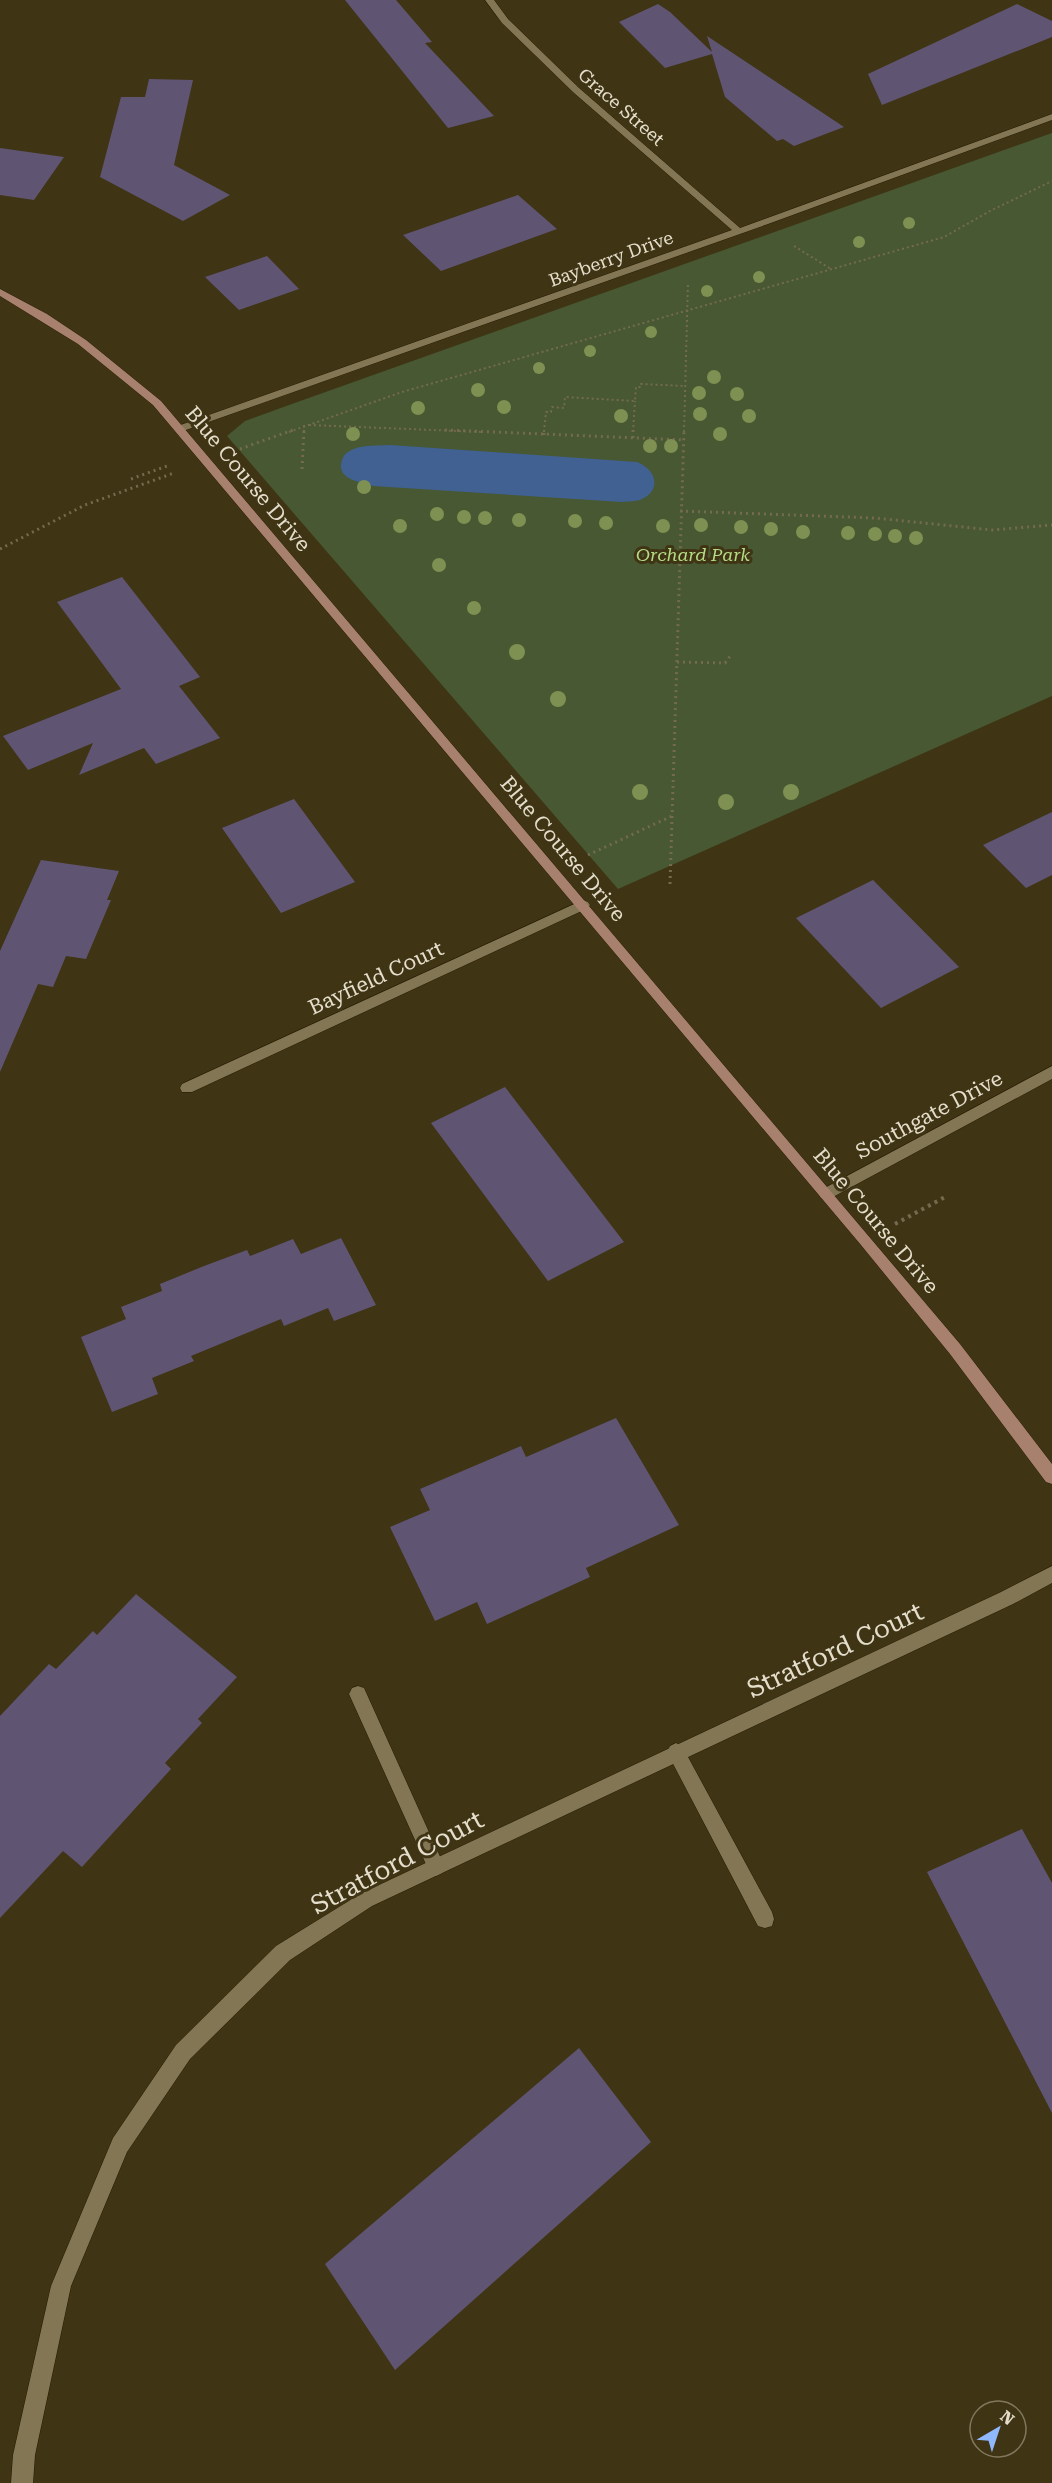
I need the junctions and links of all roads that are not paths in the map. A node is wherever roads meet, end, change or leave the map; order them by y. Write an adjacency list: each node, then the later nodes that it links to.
1 (489, 0): 3 (street, Grace Street)
2 (1052, 117): 3 (street, Bayberry Drive)
3 (738, 231): 5 (street, Bayberry Drive)
4 (0, 292): 5 (main road, Blue Course Drive)
5 (179, 429): 6 (main road, Blue Course Drive)
6 (583, 905): 8 (street, Bayfield Court); 9 (main road, Blue Course Drive)
7 (1052, 1072): 9 (street, Southgate Drive)
8 (187, 1088)
9 (826, 1194): 10 (main road, Blue Course Drive)
10 (1052, 1477)
11 (1052, 1574): 13 (street, Stratford Court)
12 (358, 1694): 14 (street)
13 (676, 1752): 14 (street, Stratford Court); 15 (street)
14 (436, 1867): 16 (street, Stratford Court)
15 (765, 1919)
16 (22, 2483)

